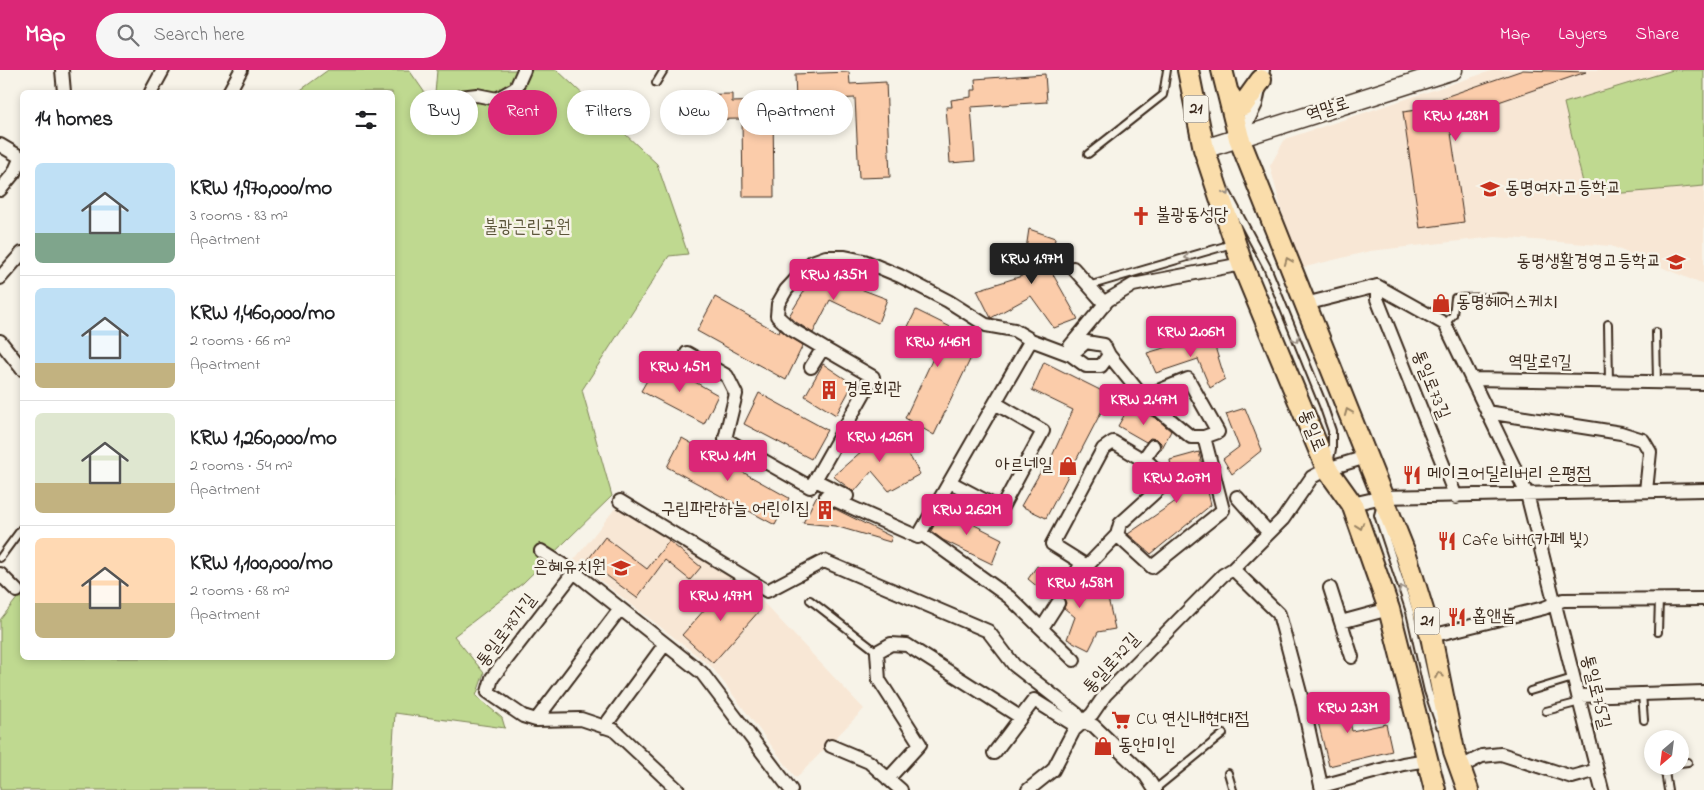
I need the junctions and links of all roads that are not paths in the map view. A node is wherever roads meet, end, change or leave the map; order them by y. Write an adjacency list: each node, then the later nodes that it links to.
1 (62, 70): 12 (street)
2 (163, 70): 13 (street)
3 (241, 70): 14 (street)
4 (524, 70): 16 (street)
5 (664, 70): 11 (lane)
6 (1167, 70): 20 (lane)
7 (1188, 70): 19 (main road, 통일로 / 21)
8 (1222, 70): 15 (main road, 21)
9 (1453, 70): 17 (street, 역말로)
10 (1262, 75): 15 (main road); 17 (street)
11 (656, 82)
12 (64, 90)
13 (152, 90)
14 (230, 90)
15 (1227, 91): 17 (main road, 21)
16 (478, 95)
17 (1239, 138): 19 (street, 역말로); 33 (main road, 21, one-way to 17)
18 (0, 144): 21 (street)
19 (1204, 149): 24 (main road, 통일로 / 21); 56 (lane, one-way to 56)
20 (1088, 154)
21 (20, 156)
22 (20, 161): 23 (street)
23 (0, 190)
24 (1235, 243): 26 (main road, 통일로 / 21); 29 (lane, one-way to 29)
25 (20, 255): 28 (street)
26 (1242, 264): 32 (street); 56 (main road, 통일로 / 21)
27 (1073, 268): 29 (street)
28 (0, 278)
29 (1088, 286): 32 (street)
30 (1377, 286): 33 (street); 34 (street); 66 (street, 통일로73길)
31 (1505, 297): 34 (lane)
32 (1104, 304): 41 (street)
33 (1305, 304): 54 (main road, 21, one-way to 33)
34 (1445, 324): 45 (street)
35 (1608, 324): 46 (lane)
36 (1656, 332): 47 (lane)
37 (1030, 340): 39 (street); 41 (street); 50 (street)
38 (0, 341): 43 (street)
39 (823, 348): 44 (street); 57 (street)
40 (687, 353): 57 (street)
41 (1072, 354): 42 (street); 42 (street)
42 (1110, 355): 49 (street)
43 (20, 366)
44 (811, 367)
45 (1471, 379): 46 (street, 역말로9길); 51 (street)
46 (1609, 382): 47 (street, 역말로9길)
47 (1657, 383): 48 (street, 역말로9길)
48 (1704, 383)
49 (1142, 397): 52 (street); 52 (street)
50 (995, 403): 58 (street); 58 (street)
51 (1487, 412): 60 (street); 61 (street)
52 (1204, 438): 72 (street)
53 (1153, 446): 55 (street)
54 (1366, 457): 56 (street, 통일로72길); 65 (main road, 21)
55 (1144, 460): 72 (street); 75 (street)
56 (1327, 469): 68 (main road, 통일로 / 21); 71 (street, 통일로72길)
57 (815, 480): 63 (street)
58 (950, 482): 70 (street)
59 (1704, 490): 60 (street)
60 (1646, 491): 61 (street)
61 (1527, 494): 66 (street); 86 (street, 통일로75길)
62 (826, 496): 70 (street)
63 (847, 496)
64 (1237, 497): 71 (street)
65 (1383, 497): 66 (street); 68 (street); 92 (main road, 21); 111 (lane, one-way to 65)
66 (1456, 497)
67 (620, 501): 106 (street, 통일로72길)
68 (1352, 504): 88 (main road, 통일로 / 21, one-way to 88)
69 (20, 531): 74 (lane)
70 (920, 533): 90 (street)
71 (1269, 533): 76 (street, 통일로72길)
72 (1117, 536): 75 (street)
73 (541, 550): 77 (street)
74 (0, 558)
75 (1082, 563): 79 (street)
76 (1234, 569): 106 (street, 통일로72길); 118 (street)
77 (574, 572): 87 (street); 104 (street, 통일로78가길)
78 (0, 574): 81 (street)
79 (1067, 588)
80 (1330, 588): 89 (street)
81 (17, 591)
82 (1704, 598): 83 (street)
83 (1659, 599): 86 (street); 91 (lane)
84 (810, 600): 94 (lane)
85 (1058, 603): 90 (street)
86 (1554, 603): 92 (street); 97 (street, 통일로75길)
87 (620, 609): 93 (street); 104 (street)
88 (1389, 609): 89 (street); 112 (main road, 통일로 / 21)
89 (1341, 622): 95 (street)
90 (1042, 628): 96 (street)
91 (1658, 632)
92 (1432, 636): 111 (main road, 21, one-way to 92)
93 (665, 644): 107 (street); 120 (street)
94 (877, 652): 103 (street); 116 (street)
95 (1352, 657)
96 (1074, 660)
97 (1573, 678): 98 (lane); 101 (street, 통일로75길)
98 (1530, 691)
99 (1704, 692): 100 (street)
100 (1642, 694): 101 (street); 105 (lane)
101 (1579, 699): 102 (lane); 113 (street, 통일로75길)
102 (1546, 712)
103 (1020, 717): 106 (street, 통일로72길); 110 (street, 통일로72길)
104 (536, 720): 107 (street, 통일로78가길)
105 (1644, 720)
106 (1083, 722): 117 (street, 통일로72길); 122 (street, 통일로72길)
107 (604, 727): 119 (street, 통일로78가길)
108 (1223, 734): 122 (lane, 통일로72길)
109 (831, 746): 116 (street)
110 (994, 753)
111 (1457, 759): 113 (street); 125 (main road, 21)
112 (1427, 760): 118 (street); 124 (main road, 통일로 / 21)
113 (1597, 770): 126 (street, 통일로75길)
114 (1228, 773): 123 (lane)
115 (1666, 775): 127 (lane)
116 (888, 779): 121 (street)
117 (1032, 789)
118 (1321, 789)
119 (678, 790)
120 (791, 790)
121 (901, 790)
122 (1154, 790)
123 (1233, 790)
124 (1435, 790)
125 (1468, 790)
126 (1602, 790)
127 (1668, 790)

